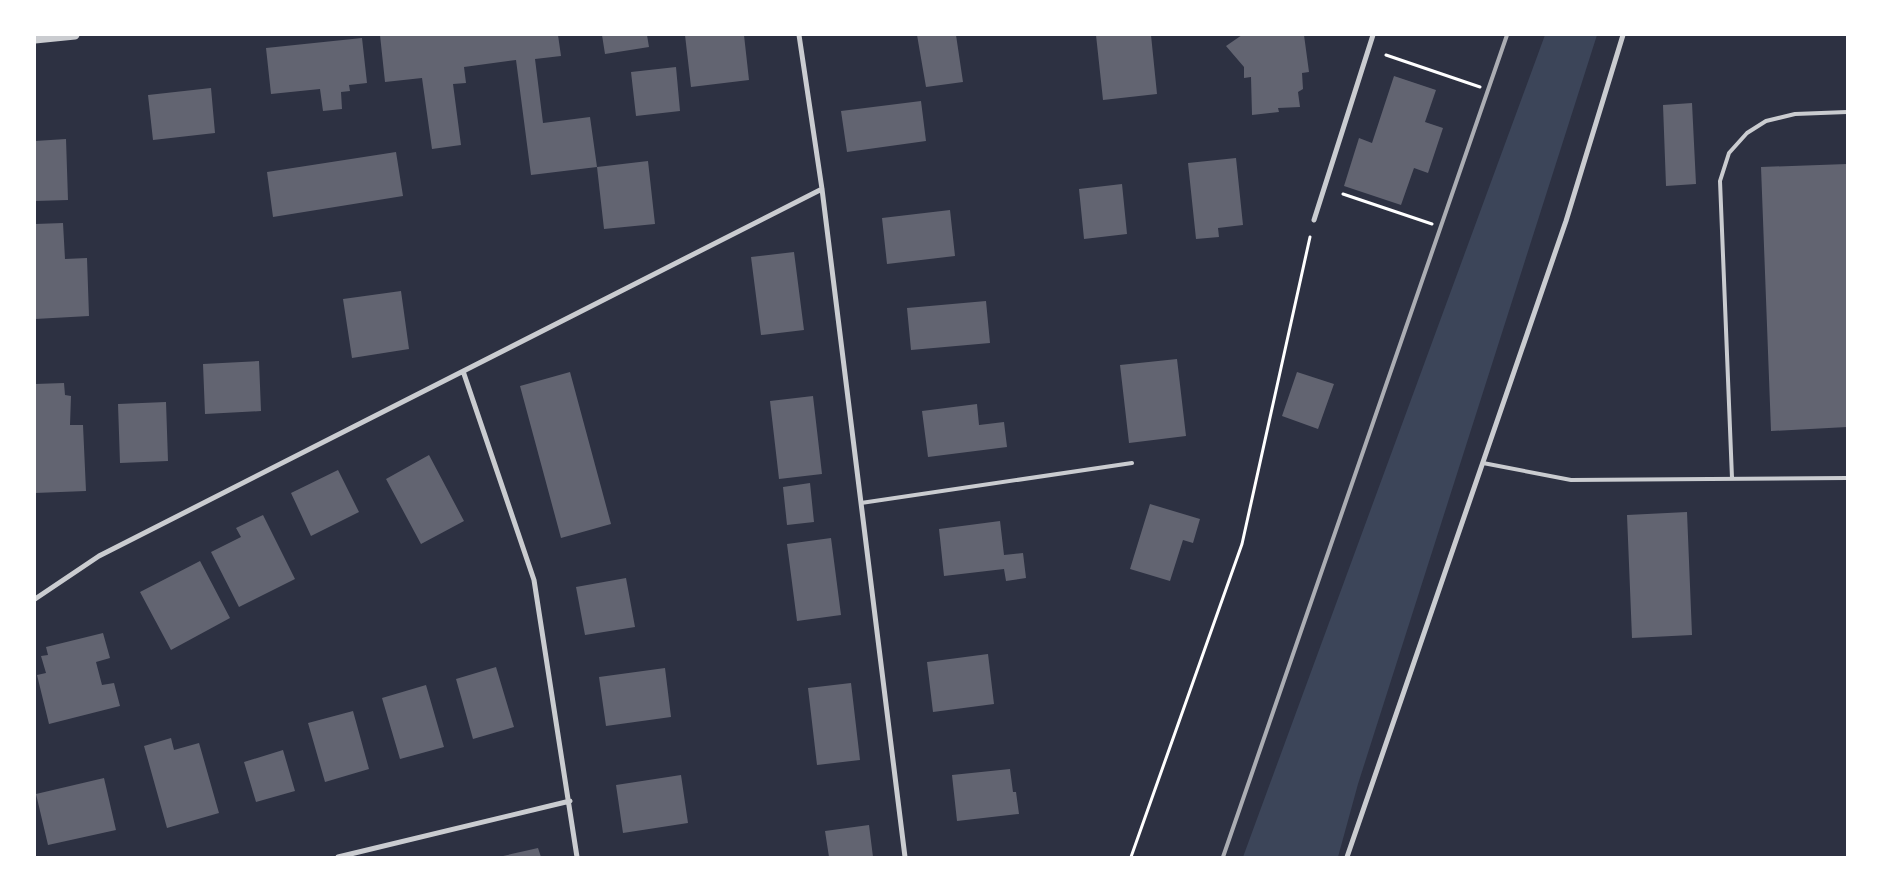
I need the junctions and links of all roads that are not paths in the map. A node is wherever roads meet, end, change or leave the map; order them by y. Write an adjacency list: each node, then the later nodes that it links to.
1 (75, 35): 5 (street)
2 (799, 35): 7 (street)
3 (1373, 35): 8 (street)
4 (1623, 35): 11 (street)
5 (35, 39)
6 (1847, 112): 12 (lane)
7 (822, 190): 9 (street); 14 (street)
8 (1314, 220)
9 (463, 371): 15 (street); 16 (street)
10 (1132, 463): 14 (lane)
11 (1483, 463): 12 (lane); 20 (street)
12 (1732, 478): 13 (lane)
13 (1847, 478)
14 (861, 503): 19 (street)
15 (35, 599)
16 (570, 801): 17 (street); 18 (street)
17 (338, 857)
18 (578, 857)
19 (905, 857)
20 (1347, 857)

